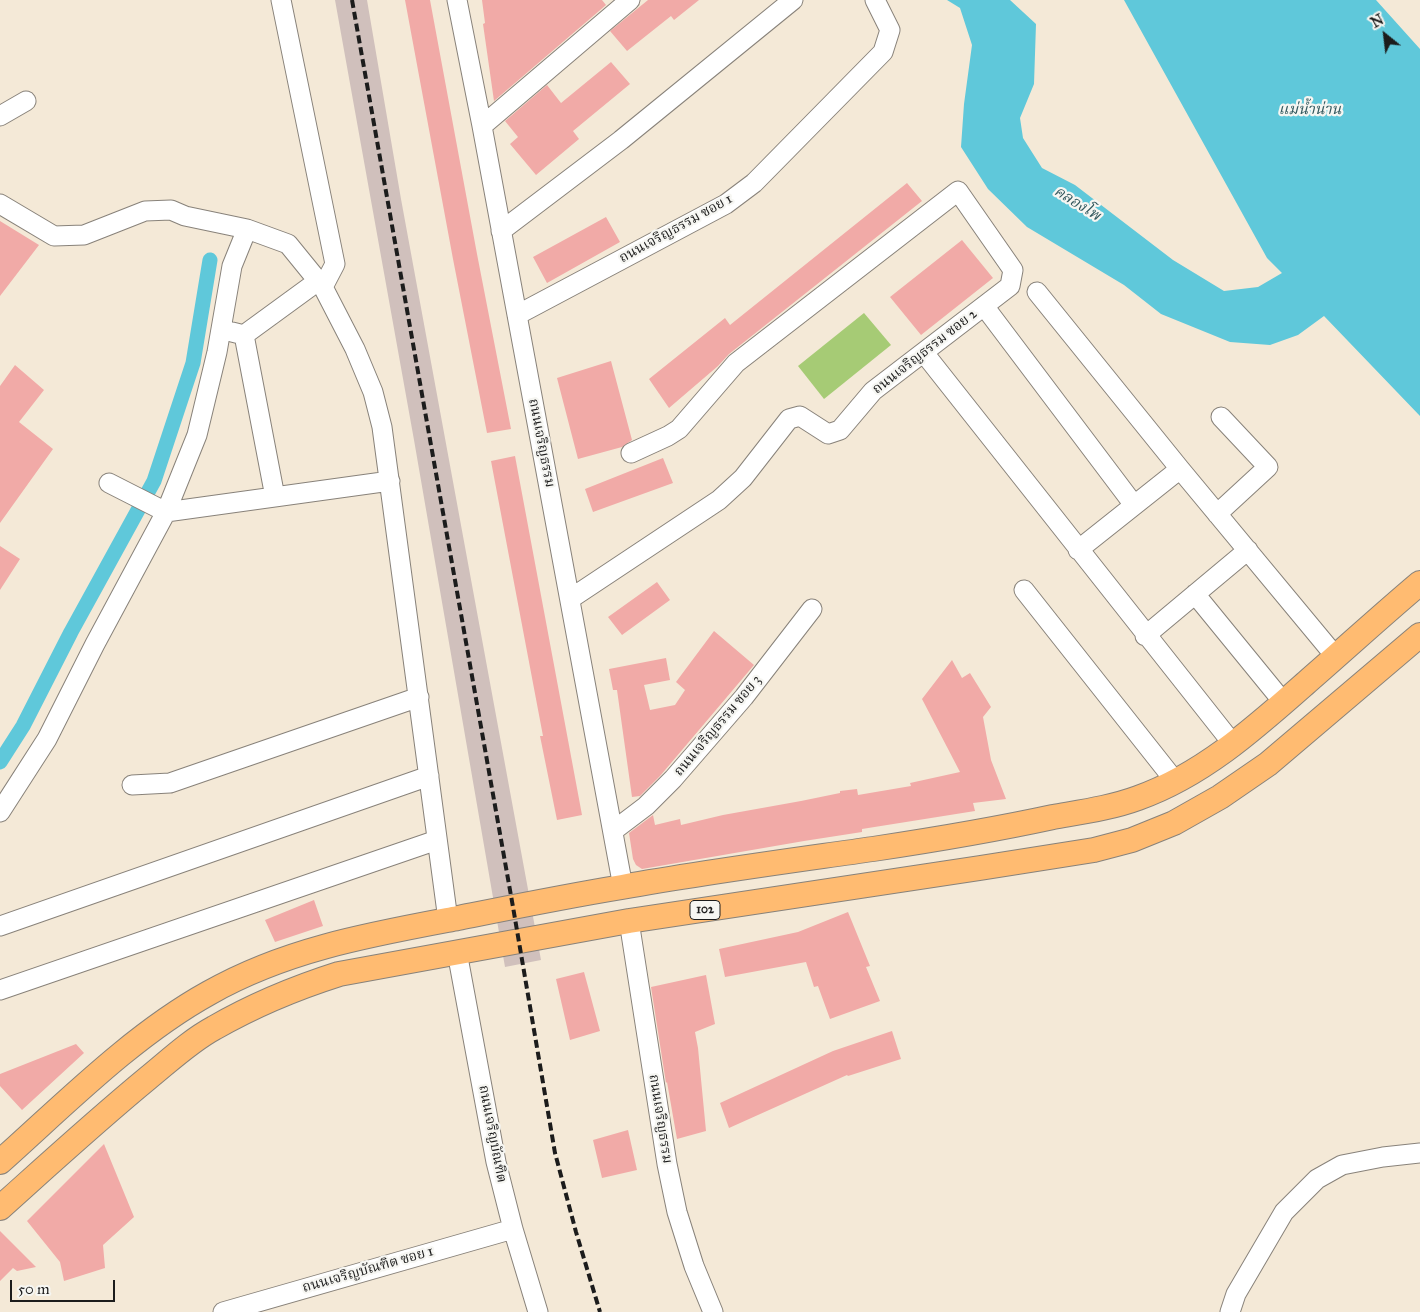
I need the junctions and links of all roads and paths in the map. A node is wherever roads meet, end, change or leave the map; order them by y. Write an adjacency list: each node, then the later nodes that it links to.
1 (281, 0): 12 (street)
2 (457, 0): 8 (street, ถนนเจริญธรรม)
3 (630, 0): 8 (street)
4 (793, 0): 11 (street)
5 (875, 0): 15 (street, ถนนเจริญธรรม ซอย 1)
6 (26, 101): 7 (street)
7 (0, 116)
8 (482, 126): 11 (street, ถนนเจริญธรรม)
9 (0, 204): 10 (street)
10 (247, 229): 12 (street); 16 (street)
11 (501, 231): 15 (street, ถนนเจริญธรรม)
12 (320, 284): 17 (street); 22 (street)
13 (1037, 292): 21 (street)
14 (984, 306): 18 (street, ถนนเจริญธรรม ซอย 2); 20 (street, ถนนเจริญธรรม ซอย 2); 25 (street)
15 (517, 315): 33 (street, ถนนเจริญธรรม)
16 (221, 329): 17 (street); 26 (street)
17 (244, 335): 24 (street)
18 (924, 353): 28 (street); 33 (street, ถนนเจริญธรรม ซอย 2)
19 (1221, 417): 27 (street)
20 (631, 452)
21 (1180, 469): 25 (street); 27 (street)
22 (390, 481): 24 (street); 38 (street)
23 (108, 484): 26 (street)
24 (275, 497): 26 (street)
25 (1134, 505): 28 (street)
26 (166, 512): 44 (street)
27 (1218, 514): 29 (street)
28 (1078, 550): 36 (street)
29 (1248, 550): 32 (street); 37 (street)
30 (1420, 582): 37 (main road)
31 (1024, 590): 42 (street)
32 (1194, 594): 36 (street); 39 (street)
33 (570, 599): 45 (street, ถนนเจริญธรรม)
34 (812, 610): 45 (street, ถนนเจริญธรรม ซอย 3)
35 (1420, 635): 48 (main road, 102)
36 (1145, 636): 40 (street)
37 (1336, 657): 39 (main road)
38 (419, 697): 41 (street); 43 (street)
39 (1284, 702): 40 (main road)
40 (1233, 744): 42 (main road)
41 (429, 776): 47 (street); 52 (street)
42 (1176, 781): 46 (main road)
43 (132, 785)
44 (0, 812)
45 (613, 831): 49 (street, ถนนเจริญธรรม)
46 (975, 833): 48 (main road); 49 (main road)
47 (437, 840): 50 (street); 54 (street)
48 (980, 868): 51 (main road, 102)
49 (624, 887): 50 (main road); 51 (main road)
50 (459, 918): 53 (main road); 55 (main road)
51 (629, 921): 53 (main road, 102); 63 (street, ถนนเจริญธรรม)
52 (0, 926)
53 (467, 951): 56 (main road, 102); 60 (street, ถนนเจริญบัณฑิต)
54 (0, 990)
55 (88, 1083): 56 (main road); 58 (main road)
56 (110, 1109): 59 (main road, 102)
57 (1420, 1153): 64 (street)
58 (0, 1162)
59 (0, 1208)
60 (513, 1229): 61 (street, ถนนเจริญบัณฑิต ซอย 1); 62 (street, ถนนเจริญบัณฑิต)
61 (223, 1312)
62 (538, 1312)
63 (713, 1312)
64 (1230, 1312)

